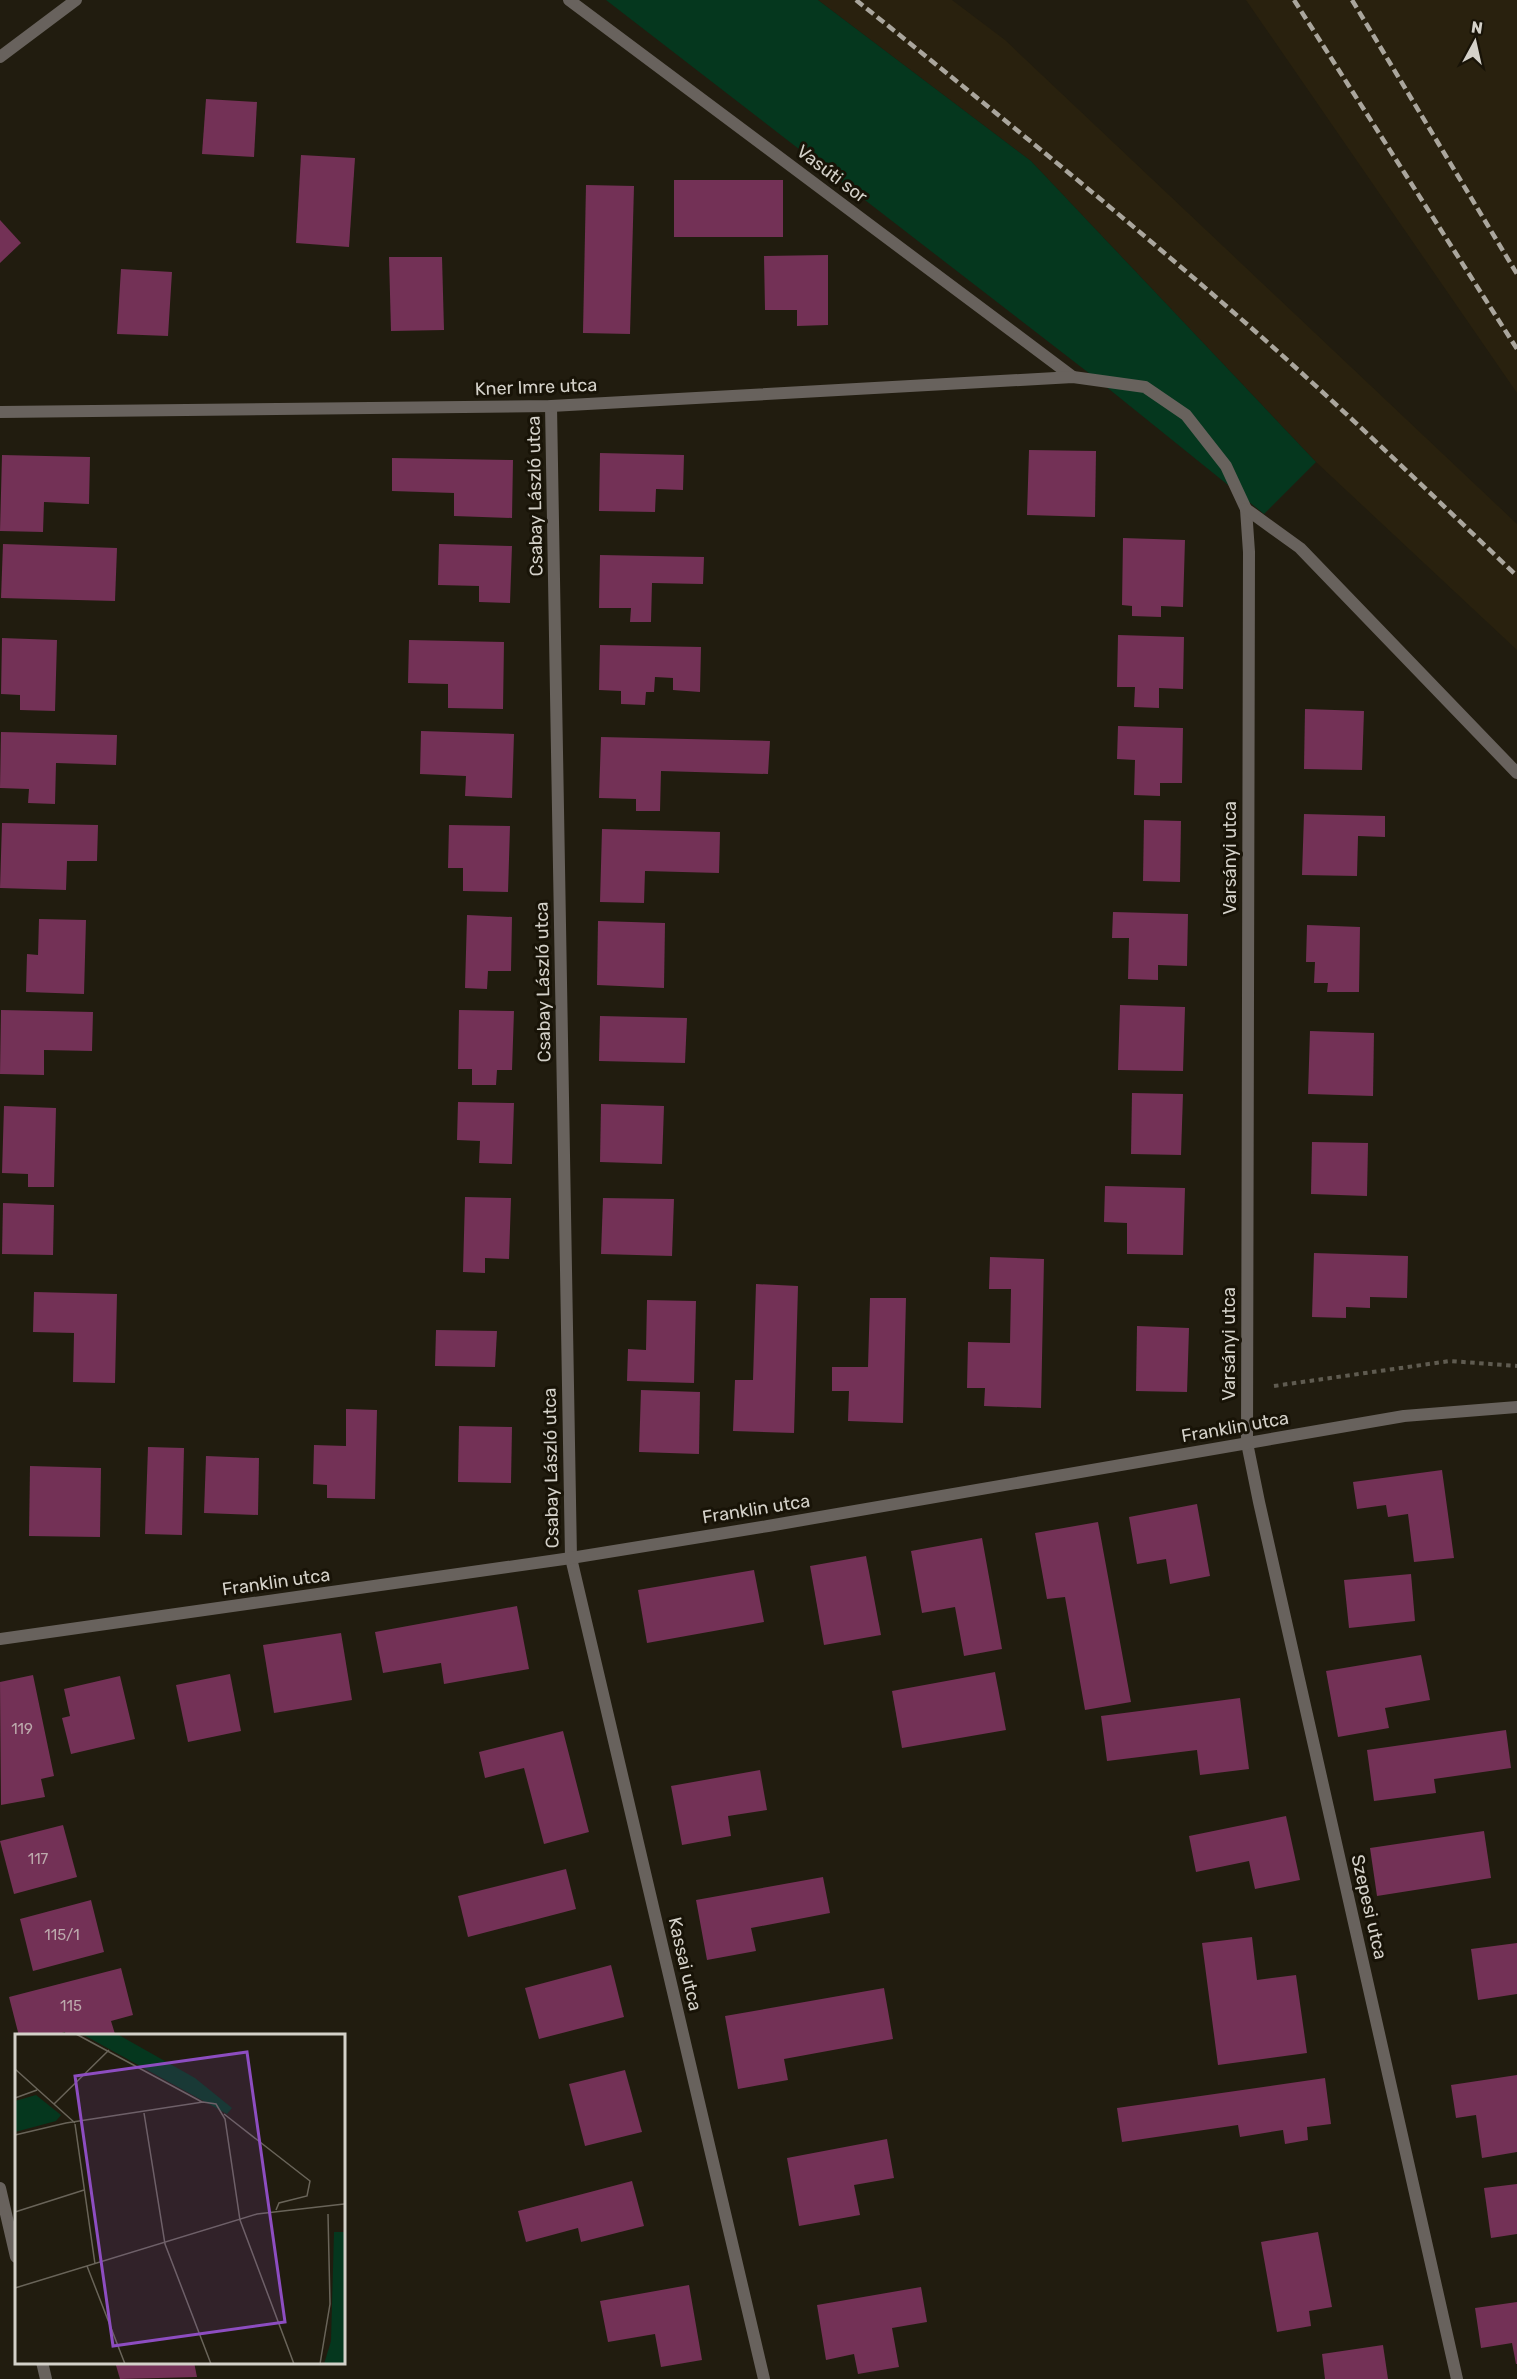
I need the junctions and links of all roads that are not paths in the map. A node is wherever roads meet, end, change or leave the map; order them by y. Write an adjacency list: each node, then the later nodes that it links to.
1 (76, 0): 3 (street)
2 (569, 0): 4 (street, Vasúti sor)
3 (0, 57)
4 (1073, 378): 5 (street, Kner Imre utca); 7 (street, Varsányi utca)
5 (551, 406): 6 (street, Kner Imre utca); 11 (street, Csabay László utca)
6 (0, 412)
7 (1246, 509): 8 (street); 10 (street, Varsányi utca)
8 (1517, 772)
9 (1517, 1407): 10 (street, Franklin utca)
10 (1247, 1443): 11 (street, Franklin utca); 18 (street, Szepesi utca)
11 (571, 1558): 12 (street, Franklin utca); 17 (street, Kassai utca)
12 (0, 1639)
13 (0, 2188): 14 (street)
14 (15, 2253)
15 (42, 2364): 16 (street)
16 (46, 2379)
17 (764, 2379)
18 (1457, 2379)

